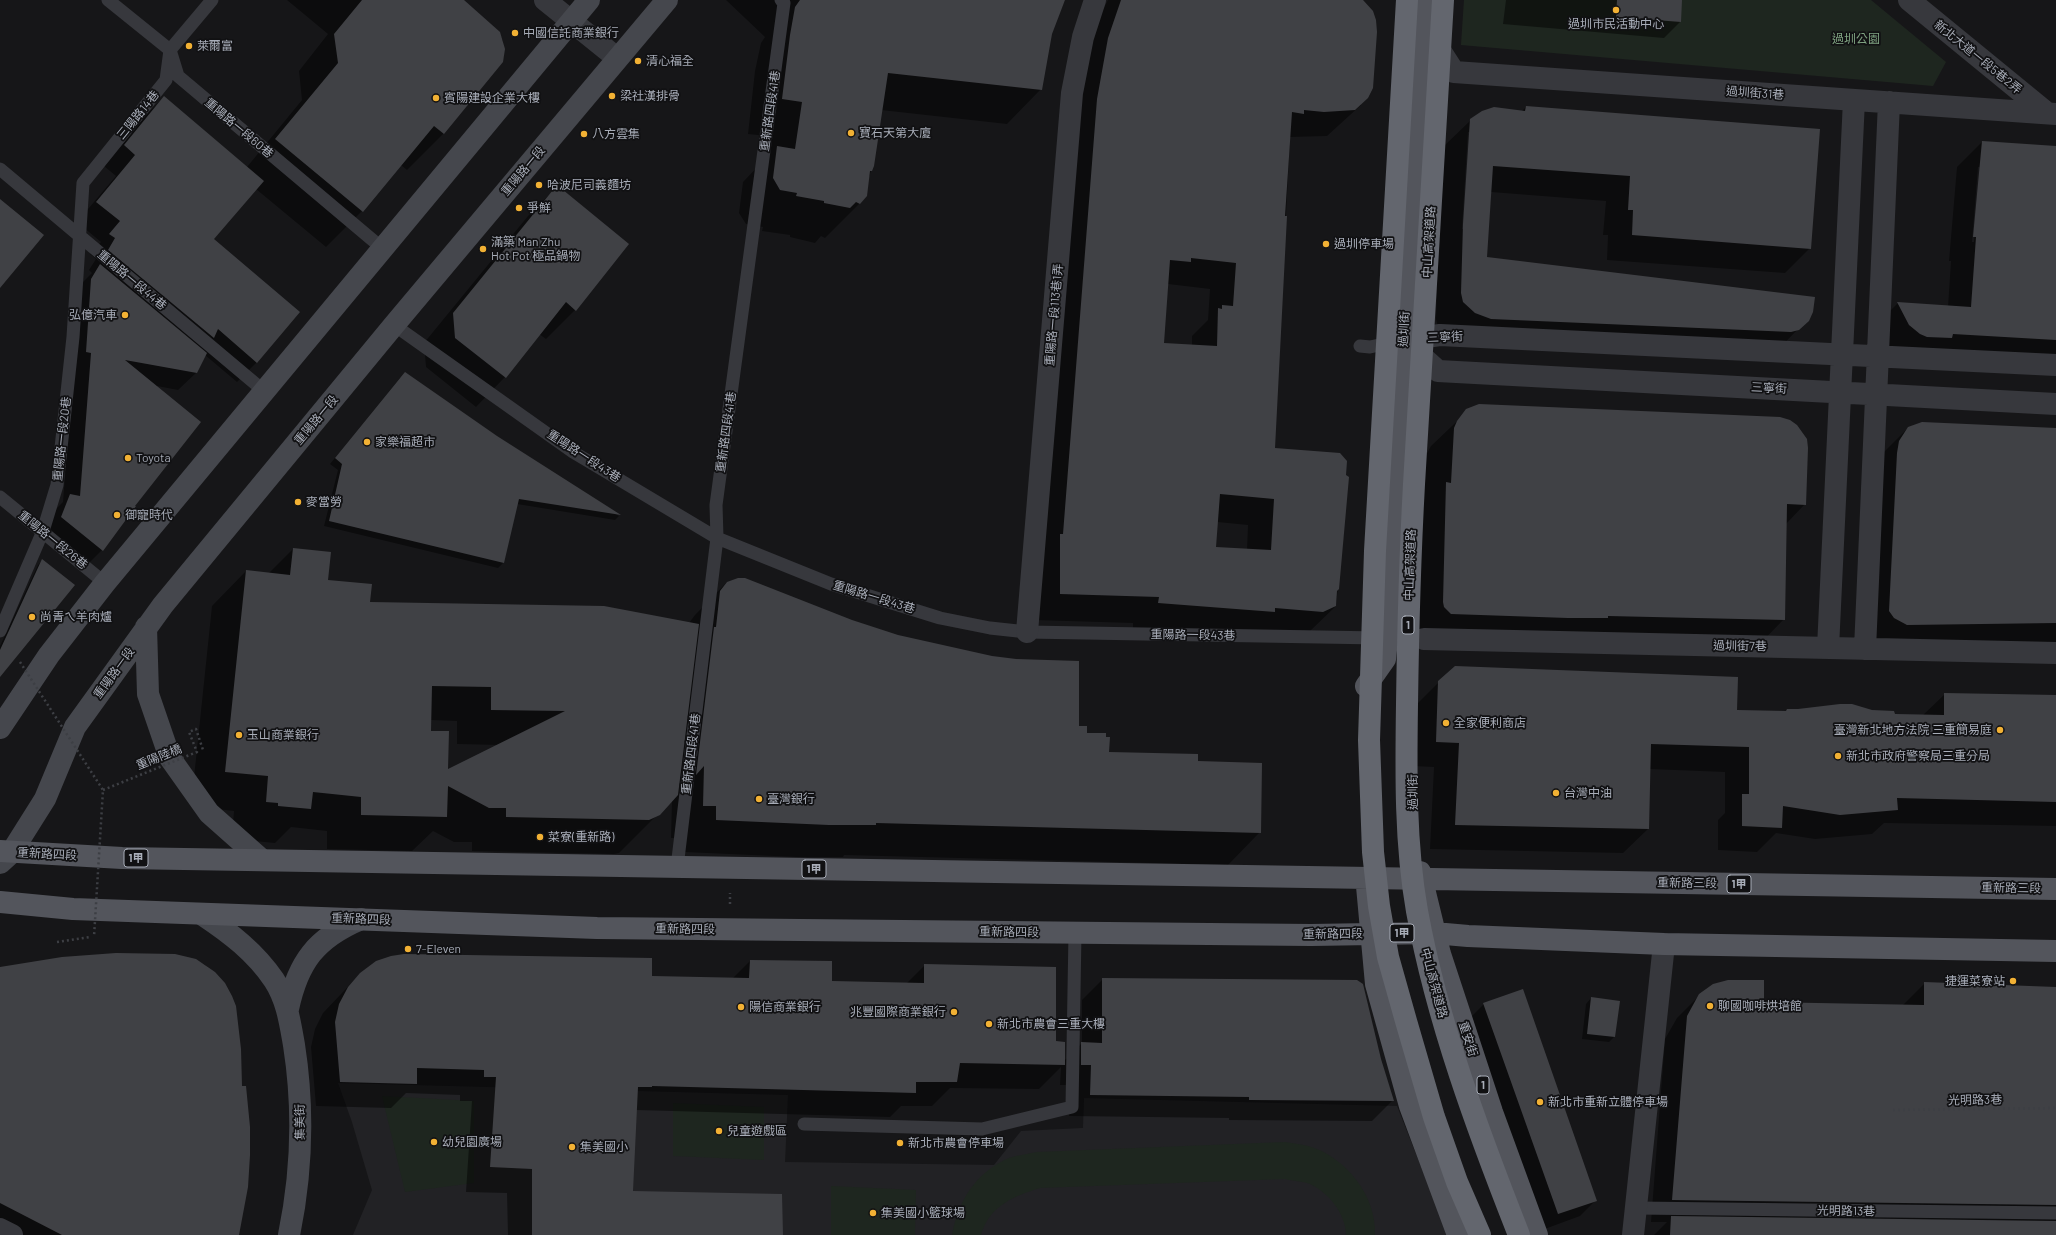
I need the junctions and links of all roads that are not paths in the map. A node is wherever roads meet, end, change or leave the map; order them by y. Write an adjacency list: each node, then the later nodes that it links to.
1 (108, 0): 15 (lane)
2 (212, 0): 15 (lane)
3 (545, 0): 13 (street)
4 (589, 0): 13 (main road)
5 (667, 0): 16 (main road, 重陽路一段)
6 (781, 0): 35 (lane, 重新路四段41巷)
7 (1095, 0): 39 (street, 重陽路一段113巷1弄)
8 (1404, 0): 14 (street)
9 (1407, 0): 68 (highway, bridge)
10 (1423, 0): 14 (main road, 過圳街 / 1)
11 (1443, 0): 69 (highway, 中山高架道路 / 1, bridge)
12 (1909, 0): 19 (street, 新北大道一段5巷2弄)
13 (571, 20): 16 (street); 22 (main road)
14 (1422, 22): 17 (street, 過圳街31巷); 24 (main road, 過圳街 / 1)
15 (170, 50): 21 (lane, 三陽路14巷); 22 (lane, 重陽路一段60巷)
16 (617, 58): 23 (main road, 重陽路一段)
17 (1854, 100): 18 (street, 過圳街31巷); 26 (street)
18 (1889, 102): 19 (street, 過圳街31巷); 27 (street)
19 (2051, 114)
20 (0, 169): 21 (lane, 重陽路一段44巷)
21 (80, 237): 29 (lane, 重陽路一段44巷); 34 (lane, 重陽路一段20巷)
22 (382, 248): 29 (main road)
23 (394, 325): 35 (lane, 重陽路一段43巷); 37 (main road, 重陽路一段)
24 (1403, 340): 25 (lane); 26 (street, 三寧街); 30 (street, 三寧街); 41 (main road, 過圳街 / 1)
25 (1360, 346)
26 (1842, 355): 27 (street, 三寧街); 30 (street)
27 (1878, 357): 28 (street, 三寧街); 31 (street)
28 (2056, 365)
29 (264, 391): 36 (main road)
30 (1840, 392): 31 (street, 三寧街); 42 (street)
31 (1876, 394): 32 (street, 三寧街); 43 (street)
32 (2056, 404)
33 (0, 497): 34 (lane, 重陽路一段26巷)
34 (43, 532): 36 (lane, 重陽路一段26巷); 38 (lane, 重陽路一段20巷)
35 (717, 538): 39 (lane, 重陽路一段43巷); 48 (lane, 重新路四段41巷)
36 (105, 583): 45 (main road)
37 (146, 627): 46 (main road, 重陽路一段); 47 (main road)
38 (0, 631)
39 (1027, 632): 41 (lane, 重陽路一段43巷)
40 (1424, 639): 41 (lane, 重陽路一段43巷); 42 (street, 過圳街7巷)
41 (1386, 648): 49 (main road); 50 (main road, 過圳街 / 1)
42 (1828, 648): 43 (street, 過圳街7巷)
43 (1865, 649): 44 (street, 過圳街7巷)
44 (2056, 653)
45 (0, 728)
46 (4, 856): 47 (main road, 重新路四段 / 1甲)
47 (262, 860): 48 (main road, 重新路四段 / 1甲)
48 (677, 867): 49 (main road, 重新路四段 / 1甲)
49 (1366, 878): 50 (main road, 重新路三段 / 1甲); 57 (main road)
50 (1422, 878): 51 (main road, 重新路三段 / 1甲); 56 (main road, 過圳街 / 1)
51 (2056, 889)
52 (0, 902): 53 (main road, 重新路四段 / 1甲)
53 (203, 915): 54 (main road, 重新路四段 / 1甲); 60 (main road, 集美街)
54 (361, 919): 55 (main road, 重新路四段 / 1甲); 60 (main road, 集美街)
55 (1075, 933): 57 (main road, 重新路四段 / 1甲); 61 (lane)
56 (1434, 933): 57 (main road, 1甲); 58 (main road, 1甲); 70 (main road, 重安街 / 1)
57 (1371, 934): 67 (main road)
58 (1664, 944): 59 (main road, 1甲); 62 (street)
59 (2056, 951)
60 (288, 1009): 66 (main road, 集美街)
61 (804, 1124)
62 (1637, 1208): 63 (lane, 光明路13巷); 71 (street)
63 (2056, 1214)
64 (0, 1229): 65 (street)
65 (12, 1235)
66 (289, 1235)
67 (1458, 1235)
68 (1480, 1235)
69 (1519, 1235)
70 (1537, 1235)
71 (1633, 1235)

